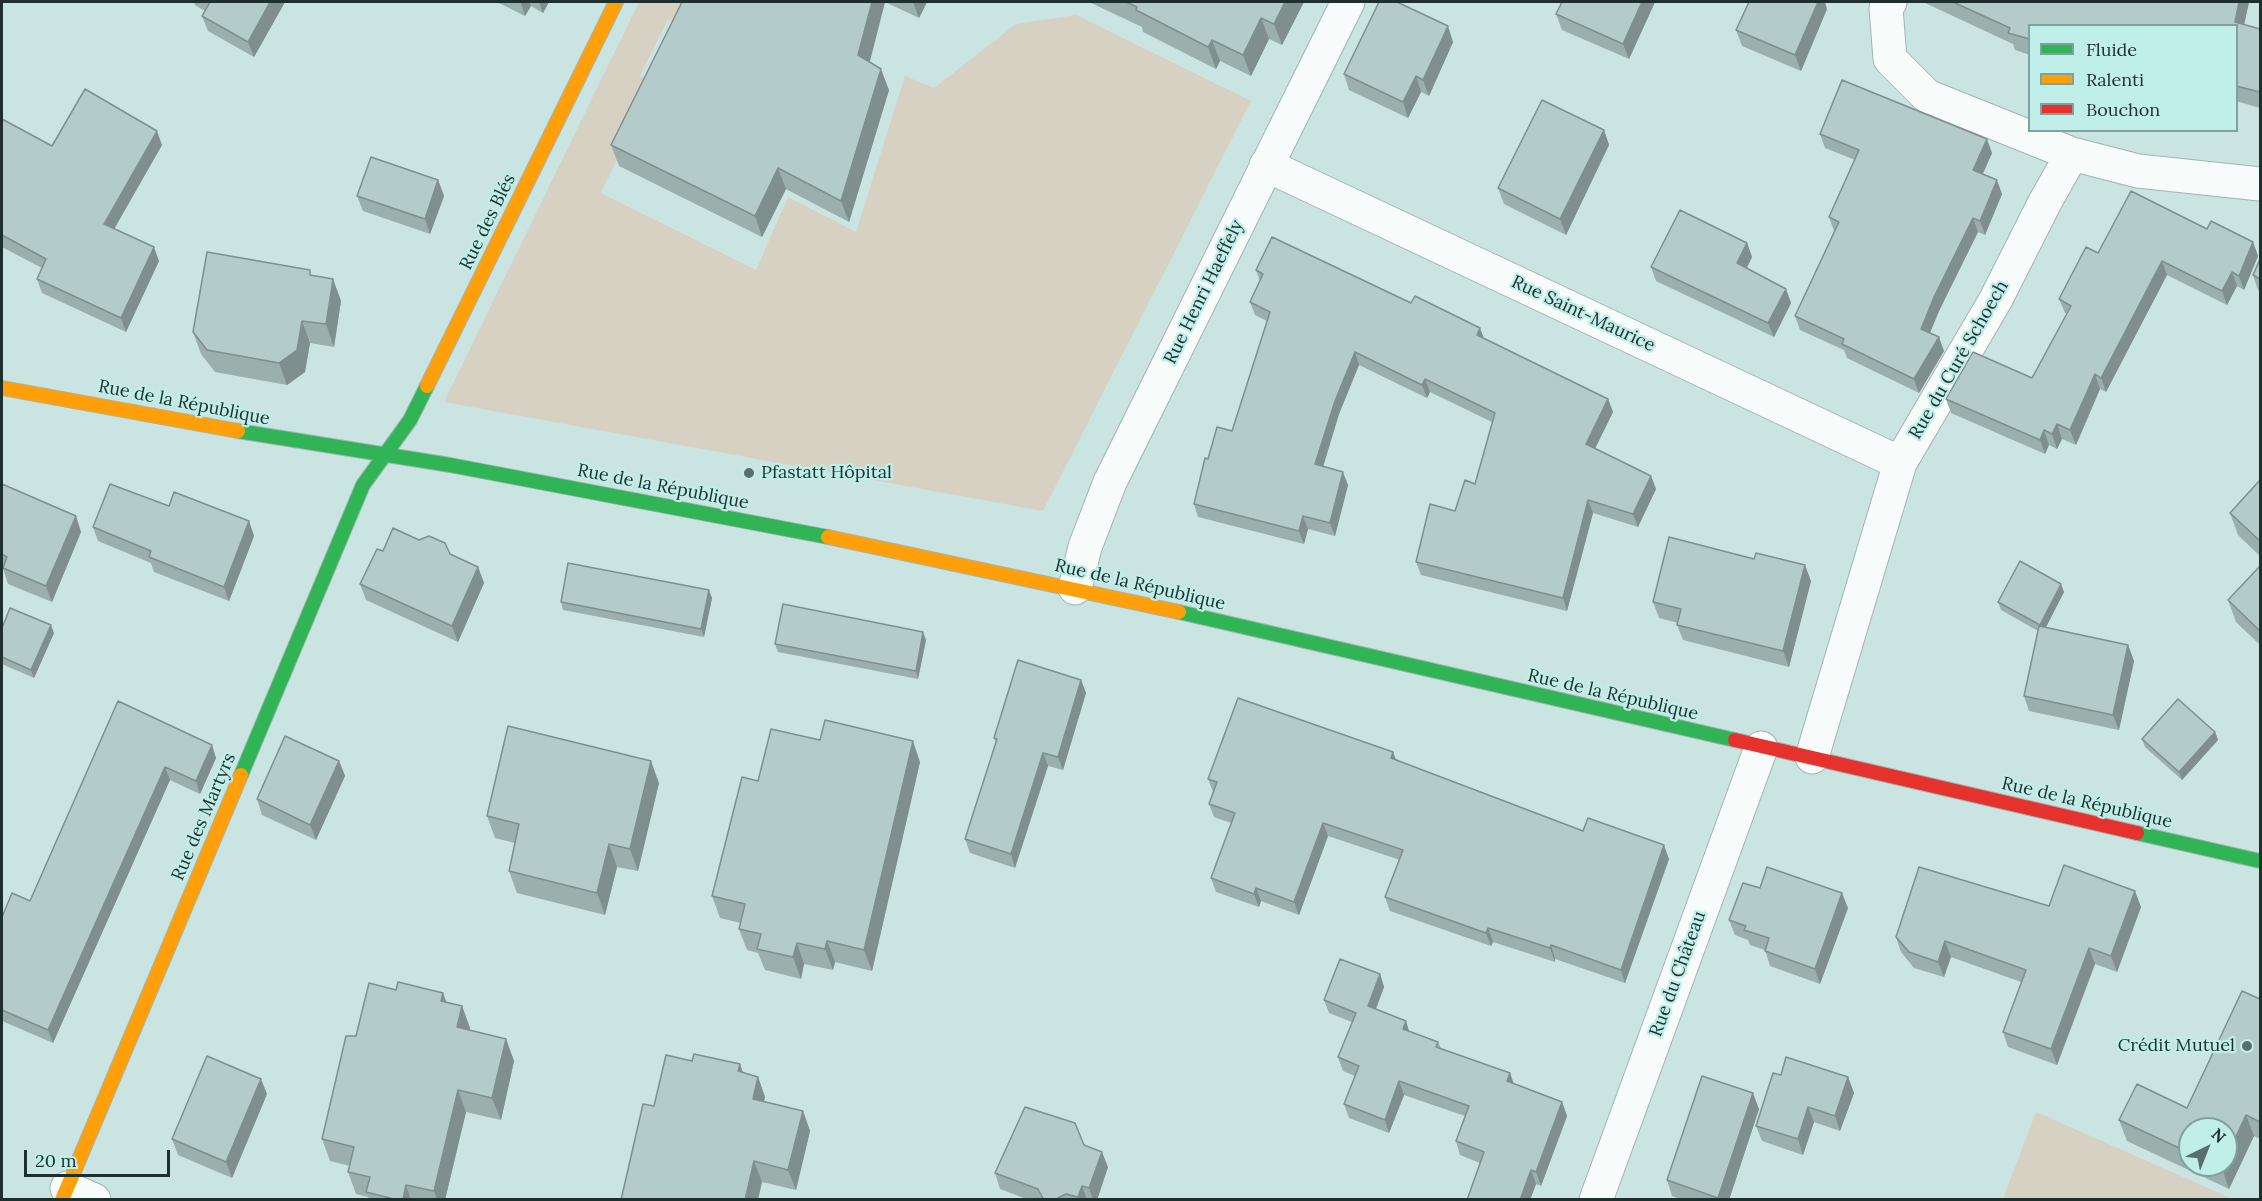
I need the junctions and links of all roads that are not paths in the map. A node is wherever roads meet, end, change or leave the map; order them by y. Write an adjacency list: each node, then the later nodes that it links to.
1 (616, 2): 8 (main road, Rue des Blés)
2 (1348, 2): 5 (street, Rue Henri Haeffely)
3 (1890, 2): 4 (street)
4 (2072, 154): 6 (street); 9 (street, Rue du Curé Schoech)
5 (1266, 165): 9 (street, Rue Saint-Maurice); 10 (street, Rue Henri Haeffely)
6 (2260, 184)
7 (2, 388): 8 (main road, Rue de la République)
8 (387, 455): 10 (main road, Rue de la République); 14 (main road, Rue des Martyrs)
9 (1900, 463): 12 (street, Rue du Curé Schoech)
10 (1076, 588): 11 (main road, Rue de la République)
11 (1761, 748): 12 (main road, Rue de la République); 15 (street, Rue du Château)
12 (1812, 757): 13 (main road, Rue de la République)
13 (2260, 861)
14 (75, 1196)
15 (1596, 1200)

